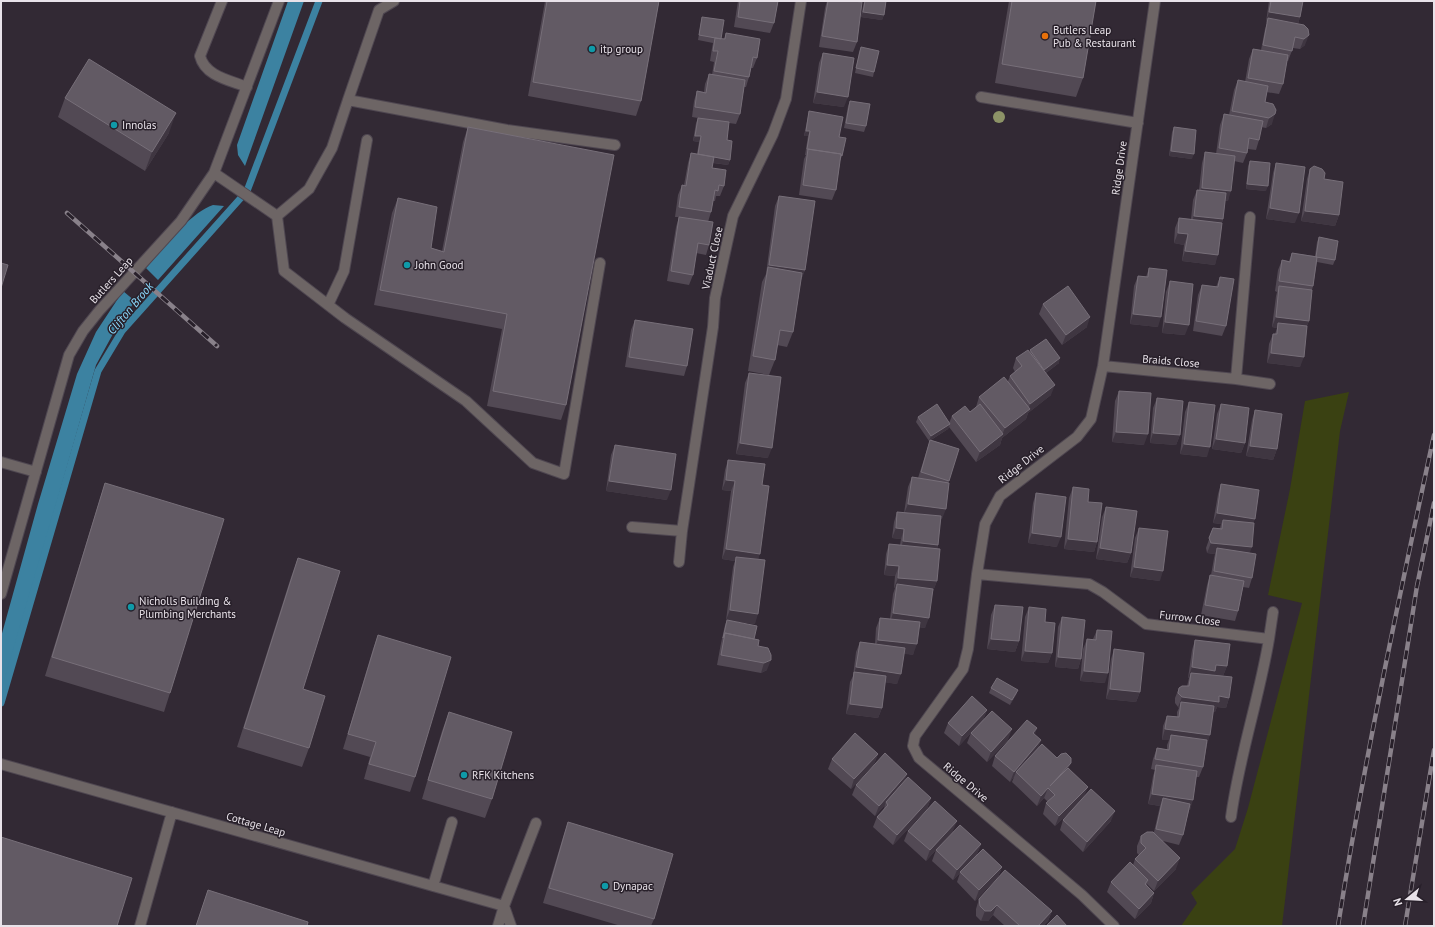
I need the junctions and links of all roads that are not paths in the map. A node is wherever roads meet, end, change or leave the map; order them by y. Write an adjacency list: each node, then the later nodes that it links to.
1 (222, 1): 6 (street)
2 (279, 1): 6 (street, Butlers Leap)
3 (394, 1): 8 (street)
4 (801, 1): 23 (street, Viaduct Close)
5 (1155, 1): 9 (street, Ridge Drive)
6 (247, 86): 12 (street, Butlers Leap)
7 (981, 97): 9 (street)
8 (348, 100): 11 (street); 13 (street)
9 (1138, 123): 17 (street, Ridge Drive)
10 (367, 140): 16 (street)
11 (615, 144)
12 (214, 173): 13 (street); 21 (street, Butlers Leap)
13 (277, 216): 16 (street)
14 (1250, 217): 18 (street)
15 (600, 263): 16 (street)
16 (328, 305)
17 (1103, 366): 18 (street, Braids Close); 25 (street, Ridge Drive)
18 (1236, 379): 19 (street, Braids Close)
19 (1270, 384)
20 (1, 462): 21 (street)
21 (36, 472): 26 (street, Butlers Leap)
22 (632, 527): 23 (street)
23 (682, 530): 24 (street, Viaduct Close)
24 (679, 562)
25 (976, 574): 28 (street, Furrow Close); 39 (street, Ridge Drive)
26 (1, 594)
27 (1274, 612): 28 (street)
28 (1269, 639): 31 (street)
29 (1, 764): 30 (street, Cottage Leap)
30 (172, 812): 34 (street, Cottage Leap); 36 (street)
31 (1231, 817)
32 (452, 822): 34 (street)
33 (536, 824): 35 (street)
34 (433, 886): 35 (street, Cottage Leap)
35 (504, 906): 37 (street); 38 (street)
36 (140, 926)
37 (498, 926)
38 (511, 926)
39 (1114, 926)

